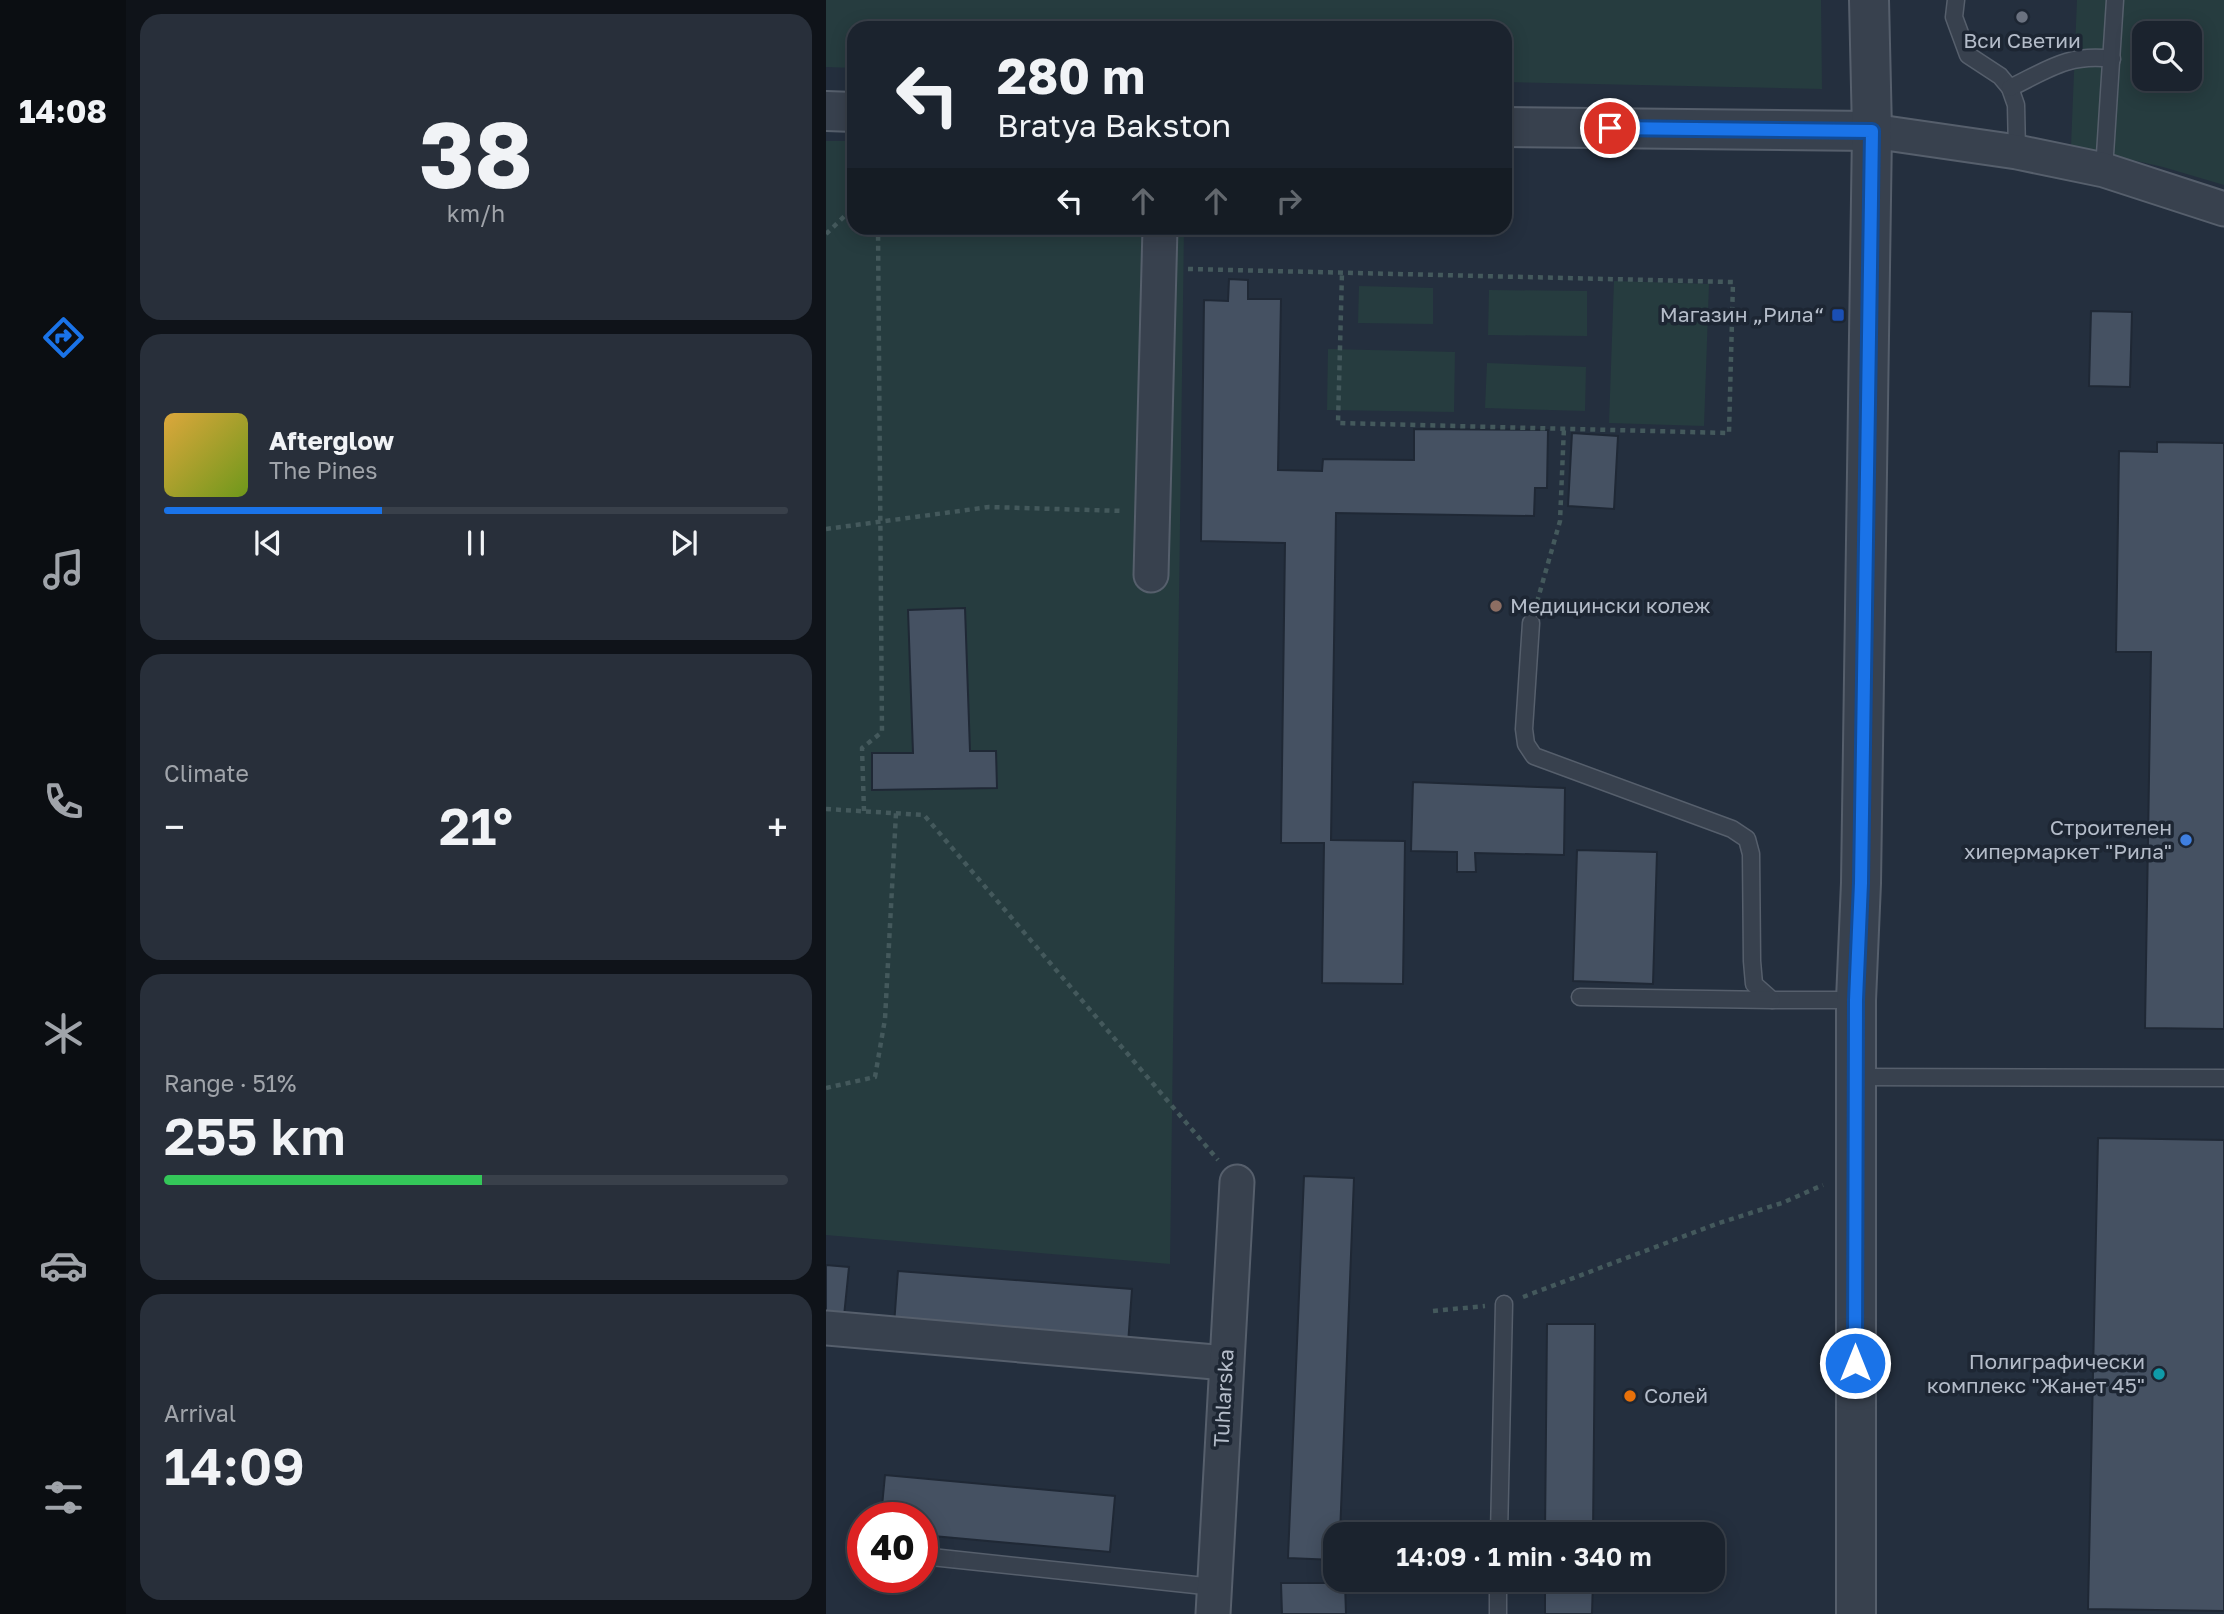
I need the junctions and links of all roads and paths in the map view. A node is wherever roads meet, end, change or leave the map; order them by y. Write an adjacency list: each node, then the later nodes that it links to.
1 (1869, 0): 9 (street)
2 (1956, 0): 5 (lane)
3 (2115, 0): 4 (lane)
4 (2112, 59): 5 (lane); 11 (lane)
5 (2010, 88): 10 (lane)
6 (826, 111): 7 (street)
7 (847, 112)
8 (1512, 127): 9 (street)
9 (1872, 131): 10 (street); 30 (street)
10 (2017, 152): 11 (street)
11 (2104, 170): 12 (street)
12 (2224, 209)
13 (847, 214): 14 (path)
14 (826, 234)
15 (878, 235): 21 (path)
16 (1160, 235): 17 (street)
17 (1159, 268): 18 (path); 20 (street)
18 (1342, 272): 19 (path); 19 (path)
19 (1564, 427): 24 (path)
20 (1152, 511): 21 (path); 23 (street)
21 (880, 522): 22 (path); 26 (path)
22 (826, 529)
23 (1151, 575)
24 (1531, 624): 29 (lane)
25 (826, 809): 26 (path)
26 (864, 811): 27 (path)
27 (896, 813): 33 (path); 35 (path)
28 (1580, 997): 29 (lane)
29 (1772, 1000): 30 (lane)
30 (1856, 1000): 31 (street)
31 (1856, 1077): 32 (lane); 34 (street)
32 (2224, 1078)
33 (826, 1088)
34 (1855, 1167): 36 (path); 45 (street)
35 (1237, 1182): 39 (street, Tuhlarska)
36 (1504, 1304): 37 (path); 40 (lane)
37 (1433, 1311)
38 (826, 1328): 39 (street)
39 (1226, 1363): 43 (street, Tuhlarska)
40 (1499, 1522)
41 (938, 1558): 43 (lane)
42 (1499, 1592): 44 (lane)
43 (1214, 1601)
44 (1498, 1614)
45 (1856, 1614)

